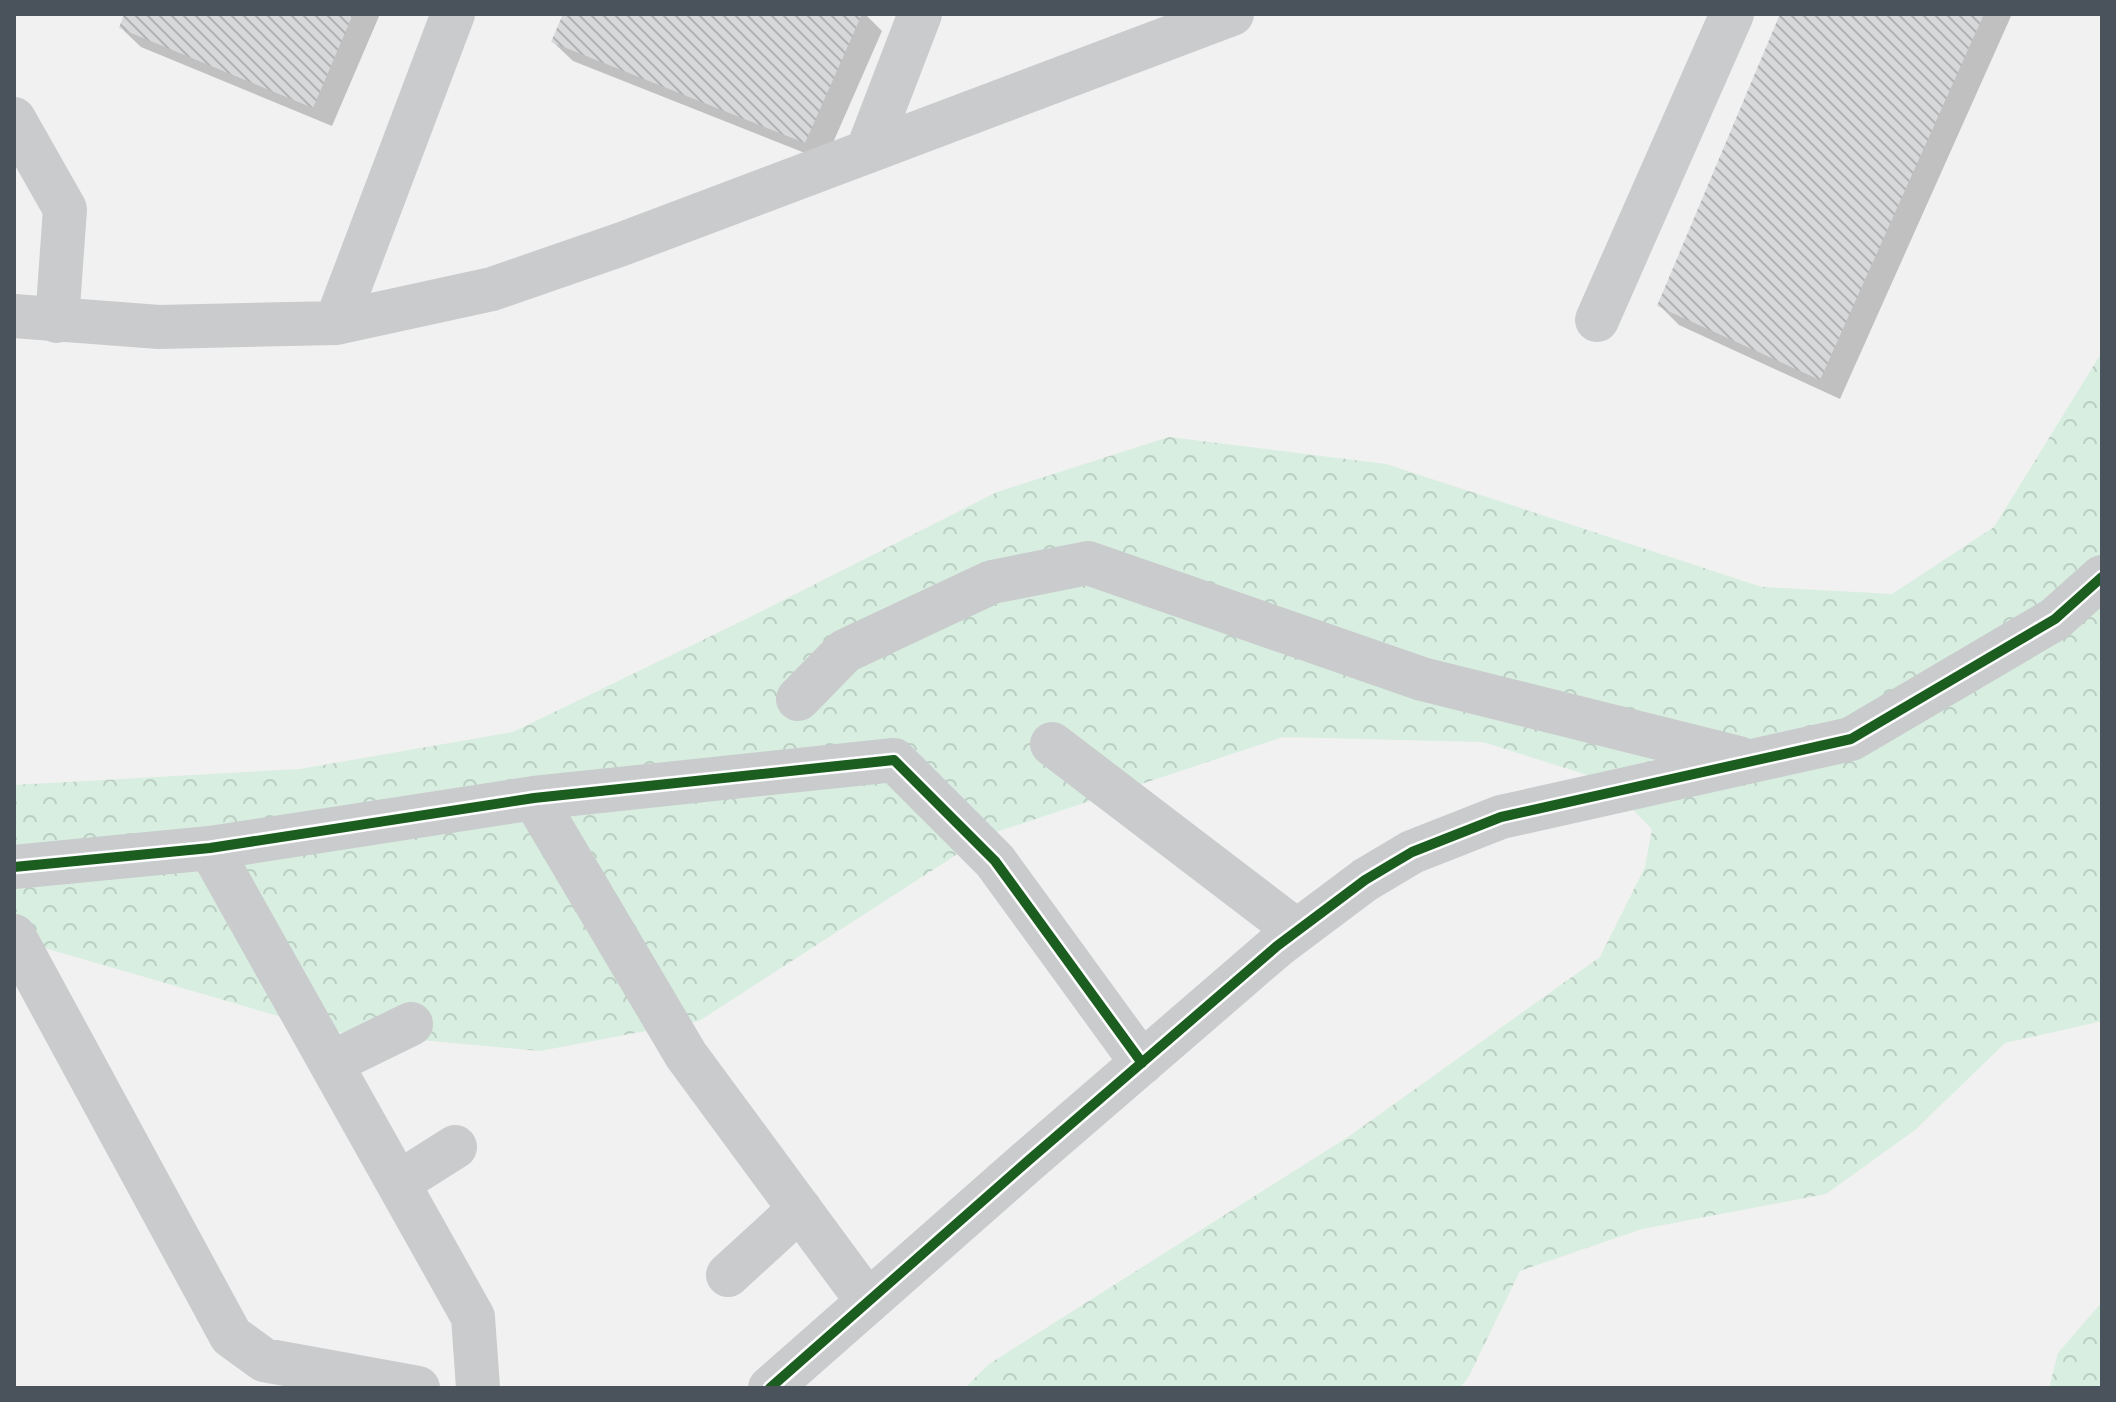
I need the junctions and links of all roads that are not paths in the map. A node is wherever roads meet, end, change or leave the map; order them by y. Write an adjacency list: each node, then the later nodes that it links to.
1 (453, 14): 10 (street)
2 (920, 14): 6 (street)
3 (1232, 14): 6 (street)
4 (1731, 14): 8 (street)
5 (14, 119): 9 (street)
6 (867, 152): 10 (street)
7 (14, 316): 9 (street)
8 (1597, 320)
9 (57, 321): 10 (street)
10 (336, 323)
11 (2102, 577): 14 (street)
12 (798, 699): 14 (street)
13 (1052, 744): 18 (street)
14 (1749, 761): 18 (street)
15 (534, 798): 16 (street); 22 (street); 25 (street)
16 (210, 848): 17 (street); 21 (street)
17 (14, 867)
18 (1297, 931): 22 (street)
19 (14, 936): 28 (street)
20 (411, 1024): 21 (street)
21 (331, 1063): 24 (street)
22 (1142, 1063): 27 (street)
23 (455, 1147): 24 (street)
24 (398, 1183): 30 (street)
25 (800, 1209): 26 (street); 27 (street)
26 (728, 1275)
27 (868, 1302): 31 (street)
28 (261, 1374): 29 (street)
29 (418, 1388)
30 (478, 1388)
31 (770, 1388)

